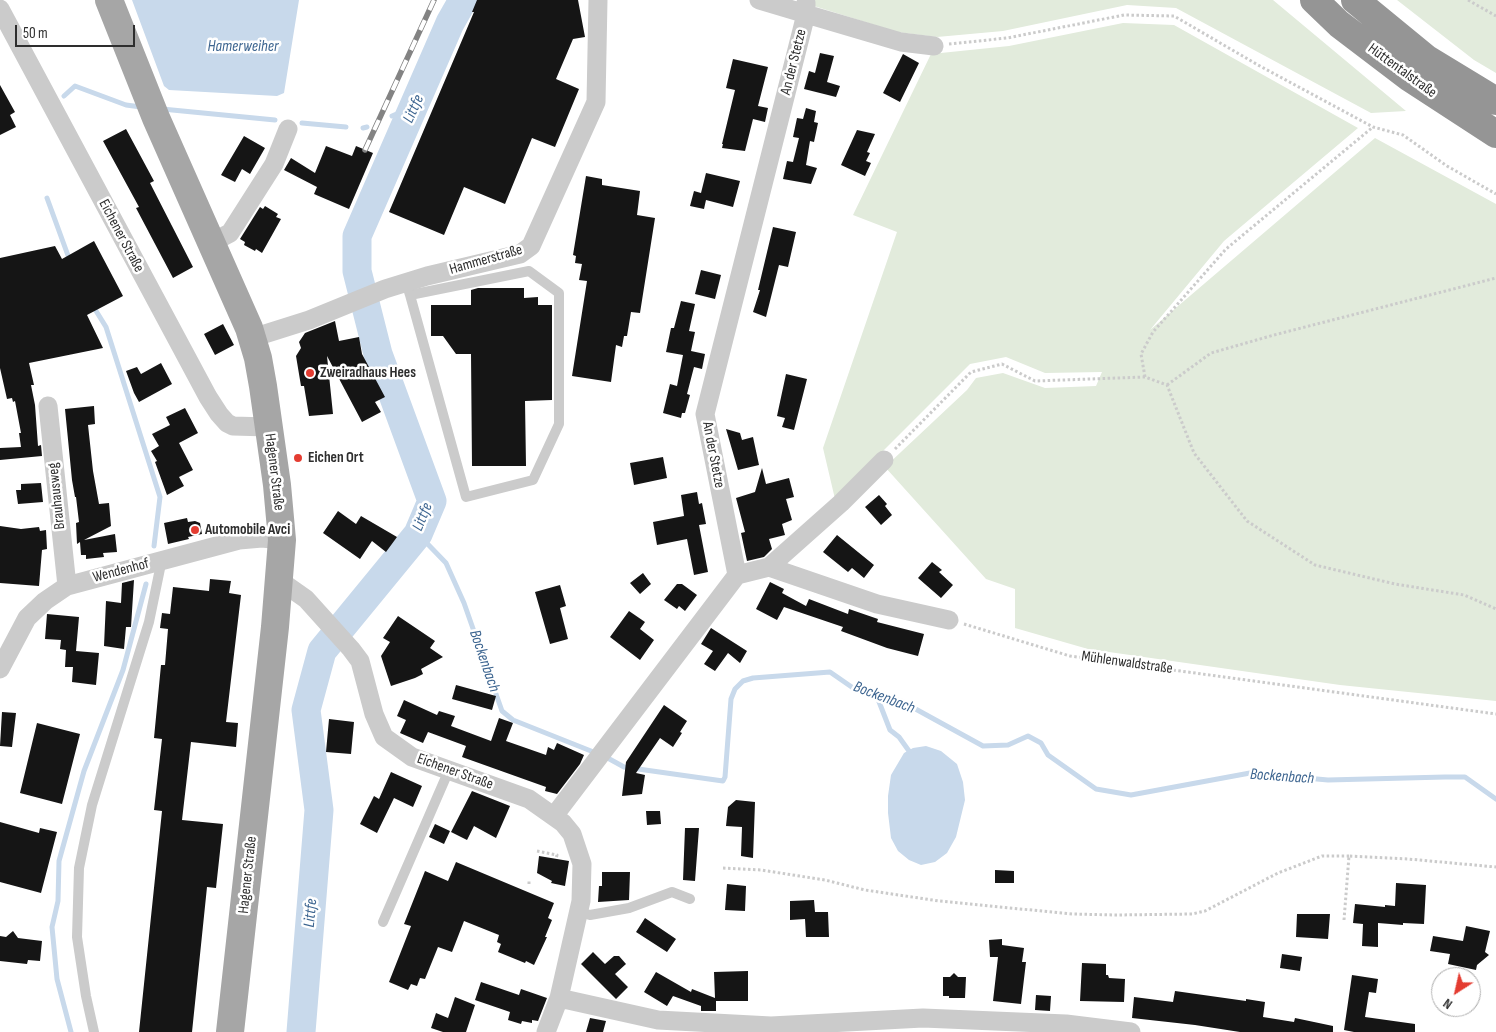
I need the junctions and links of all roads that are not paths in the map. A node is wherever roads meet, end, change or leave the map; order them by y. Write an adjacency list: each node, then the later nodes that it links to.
1 (109, 0): 12 (main road, Hagener Straße)
2 (598, 0): 13 (street, Hammerstraße)
3 (759, 0): 6 (street, An der Stetze)
4 (1314, 0): 11 (highway, Hüttentalstraße)
5 (1355, 0): 9 (highway, Hüttentalstraße)
6 (806, 8): 8 (street, An der Stetze); 21 (street, An der Stetze)
7 (0, 9): 16 (street, Eichener Straße)
8 (934, 46)
9 (1496, 102)
10 (288, 129): 12 (street)
11 (1496, 134)
12 (211, 243): 14 (main road, Hagener Straße)
13 (408, 289): 13 (lane); 14 (street, Hammerstraße)
14 (252, 338): 16 (main road, Hagener Straße)
15 (48, 406): 23 (street, Brauhausweg)
16 (268, 427): 18 (main road, Hagener Straße)
17 (884, 460): 20 (street)
18 (282, 540): 19 (street, Wendenhof); 22 (main road, Hagener Straße)
19 (162, 559): 23 (street, Wendenhof); 34 (lane)
20 (769, 567): 21 (street); 24 (street)
21 (737, 575): 27 (street)
22 (279, 580): 26 (street, Eichener Straße); 35 (main road, Hagener Straße)
23 (66, 586): 25 (street, Wendenhof)
24 (949, 620)
25 (0, 669)
26 (449, 770): 27 (street, Eichener Straße); 30 (lane)
27 (554, 816): 29 (street, Eichener Straße)
28 (690, 899): 29 (lane)
29 (579, 912): 31 (street, Eichener Straße)
30 (383, 922)
31 (559, 998): 33 (street); 36 (street, Eichener Straße)
32 (892, 1026): 33 (street); 37 (street)
33 (770, 1029)
34 (94, 1032)
35 (230, 1032)
36 (546, 1032)
37 (1131, 1032)

